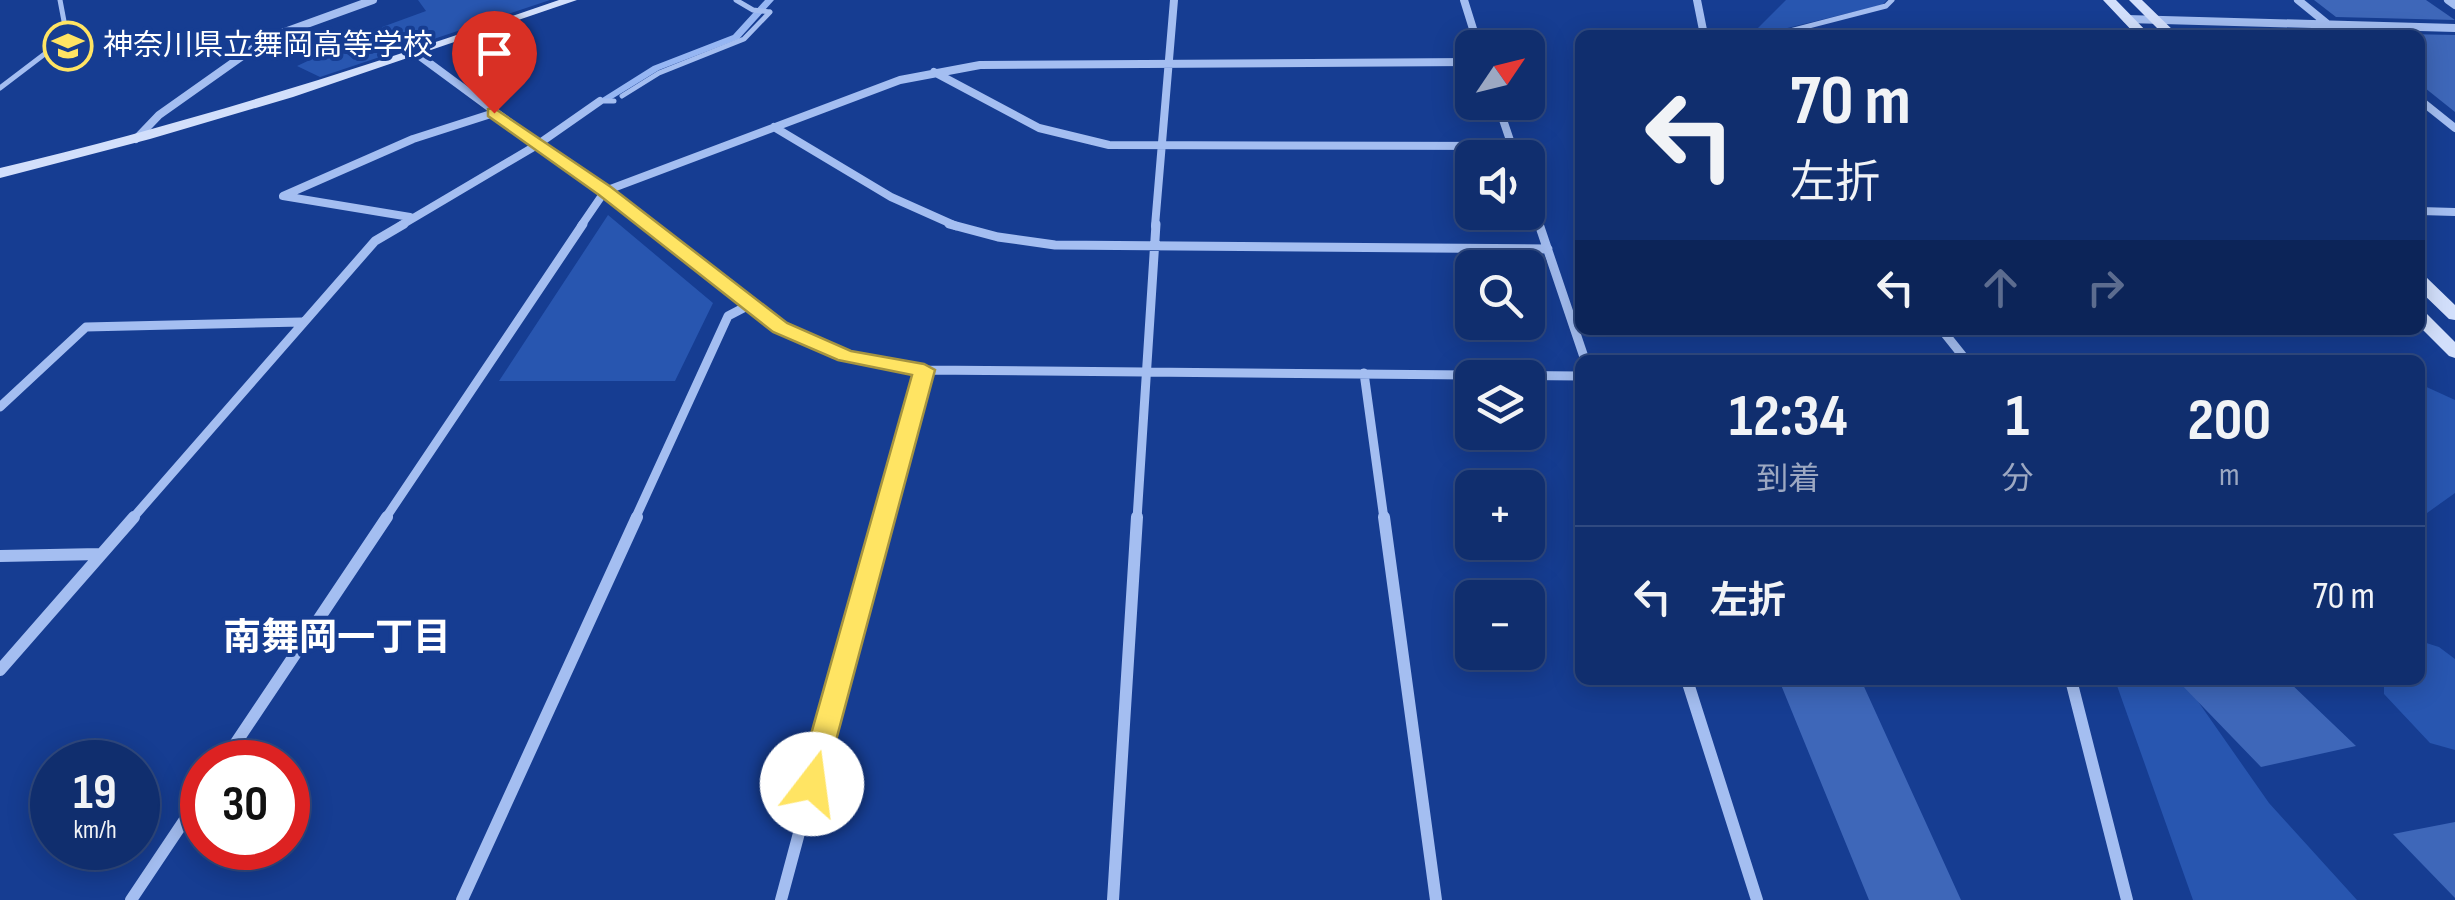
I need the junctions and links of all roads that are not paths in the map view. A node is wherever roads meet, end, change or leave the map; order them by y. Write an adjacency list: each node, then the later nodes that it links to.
1 (60, 0): 28 (lane)
2 (373, 0): 36 (street)
3 (572, 0): 24 (street)
4 (736, 0): 29 (lane)
5 (1174, 0): 26 (street)
6 (1464, 0): 18 (street)
7 (1697, 0): 19 (street)
8 (1892, 0): 20 (lane)
9 (2109, 0): 14 (street)
10 (2136, 0): 15 (street)
11 (2298, 0): 16 (street)
12 (2448, 0): 13 (street)
13 (2455, 5)
14 (2127, 19): 15 (street); 21 (street)
15 (2154, 19): 16 (street); 22 (street)
16 (2328, 24): 17 (street); 23 (street)
17 (2455, 28)
18 (1473, 30)
19 (1703, 30)
20 (1793, 30)
21 (2138, 30)
22 (2166, 30)
23 (2335, 30)
24 (416, 54): 33 (street); 36 (street)
25 (1455, 62): 26 (street)
26 (1166, 63): 27 (street); 38 (street)
27 (933, 72): 34 (street); 38 (street)
28 (0, 88)
29 (622, 96)
30 (600, 101): 31 (lane); 37 (street)
31 (614, 101)
32 (2425, 104): 35 (street)
33 (494, 113): 37 (street); 44 (street)
34 (774, 127): 41 (street); 46 (street)
35 (2455, 128)
36 (133, 142): 40 (street)
37 (536, 145): 41 (street); 44 (street)
38 (1161, 146): 39 (street); 46 (street)
39 (1455, 146)
40 (0, 172)
41 (605, 191): 49 (street); 67 (street)
42 (2425, 210): 43 (street)
43 (2455, 212)
44 (410, 217): 51 (street)
45 (1541, 230): 47 (street)
46 (1156, 246): 47 (street); 58 (street)
47 (1548, 250): 53 (street)
48 (2425, 286): 50 (street)
49 (751, 304): 57 (street); 70 (street)
50 (2455, 315)
51 (302, 322): 61 (street); 62 (street)
52 (2425, 322): 55 (street)
53 (1575, 330)
54 (1946, 335): 56 (street)
55 (2455, 352)
56 (1962, 355)
57 (924, 370): 58 (street); 71 (street)
58 (1146, 371): 59 (street); 72 (street)
59 (1364, 373): 60 (street); 73 (street)
60 (1575, 376)
61 (0, 407)
62 (100, 554): 63 (street); 64 (street)
63 (0, 556)
64 (0, 670)
65 (1689, 685): 74 (street)
66 (2072, 685): 75 (street)
67 (238, 740)
68 (180, 827): 69 (street)
69 (131, 900)
70 (462, 900)
71 (780, 900)
72 (1113, 900)
73 (1436, 900)
74 (1757, 900)
75 (2127, 900)

